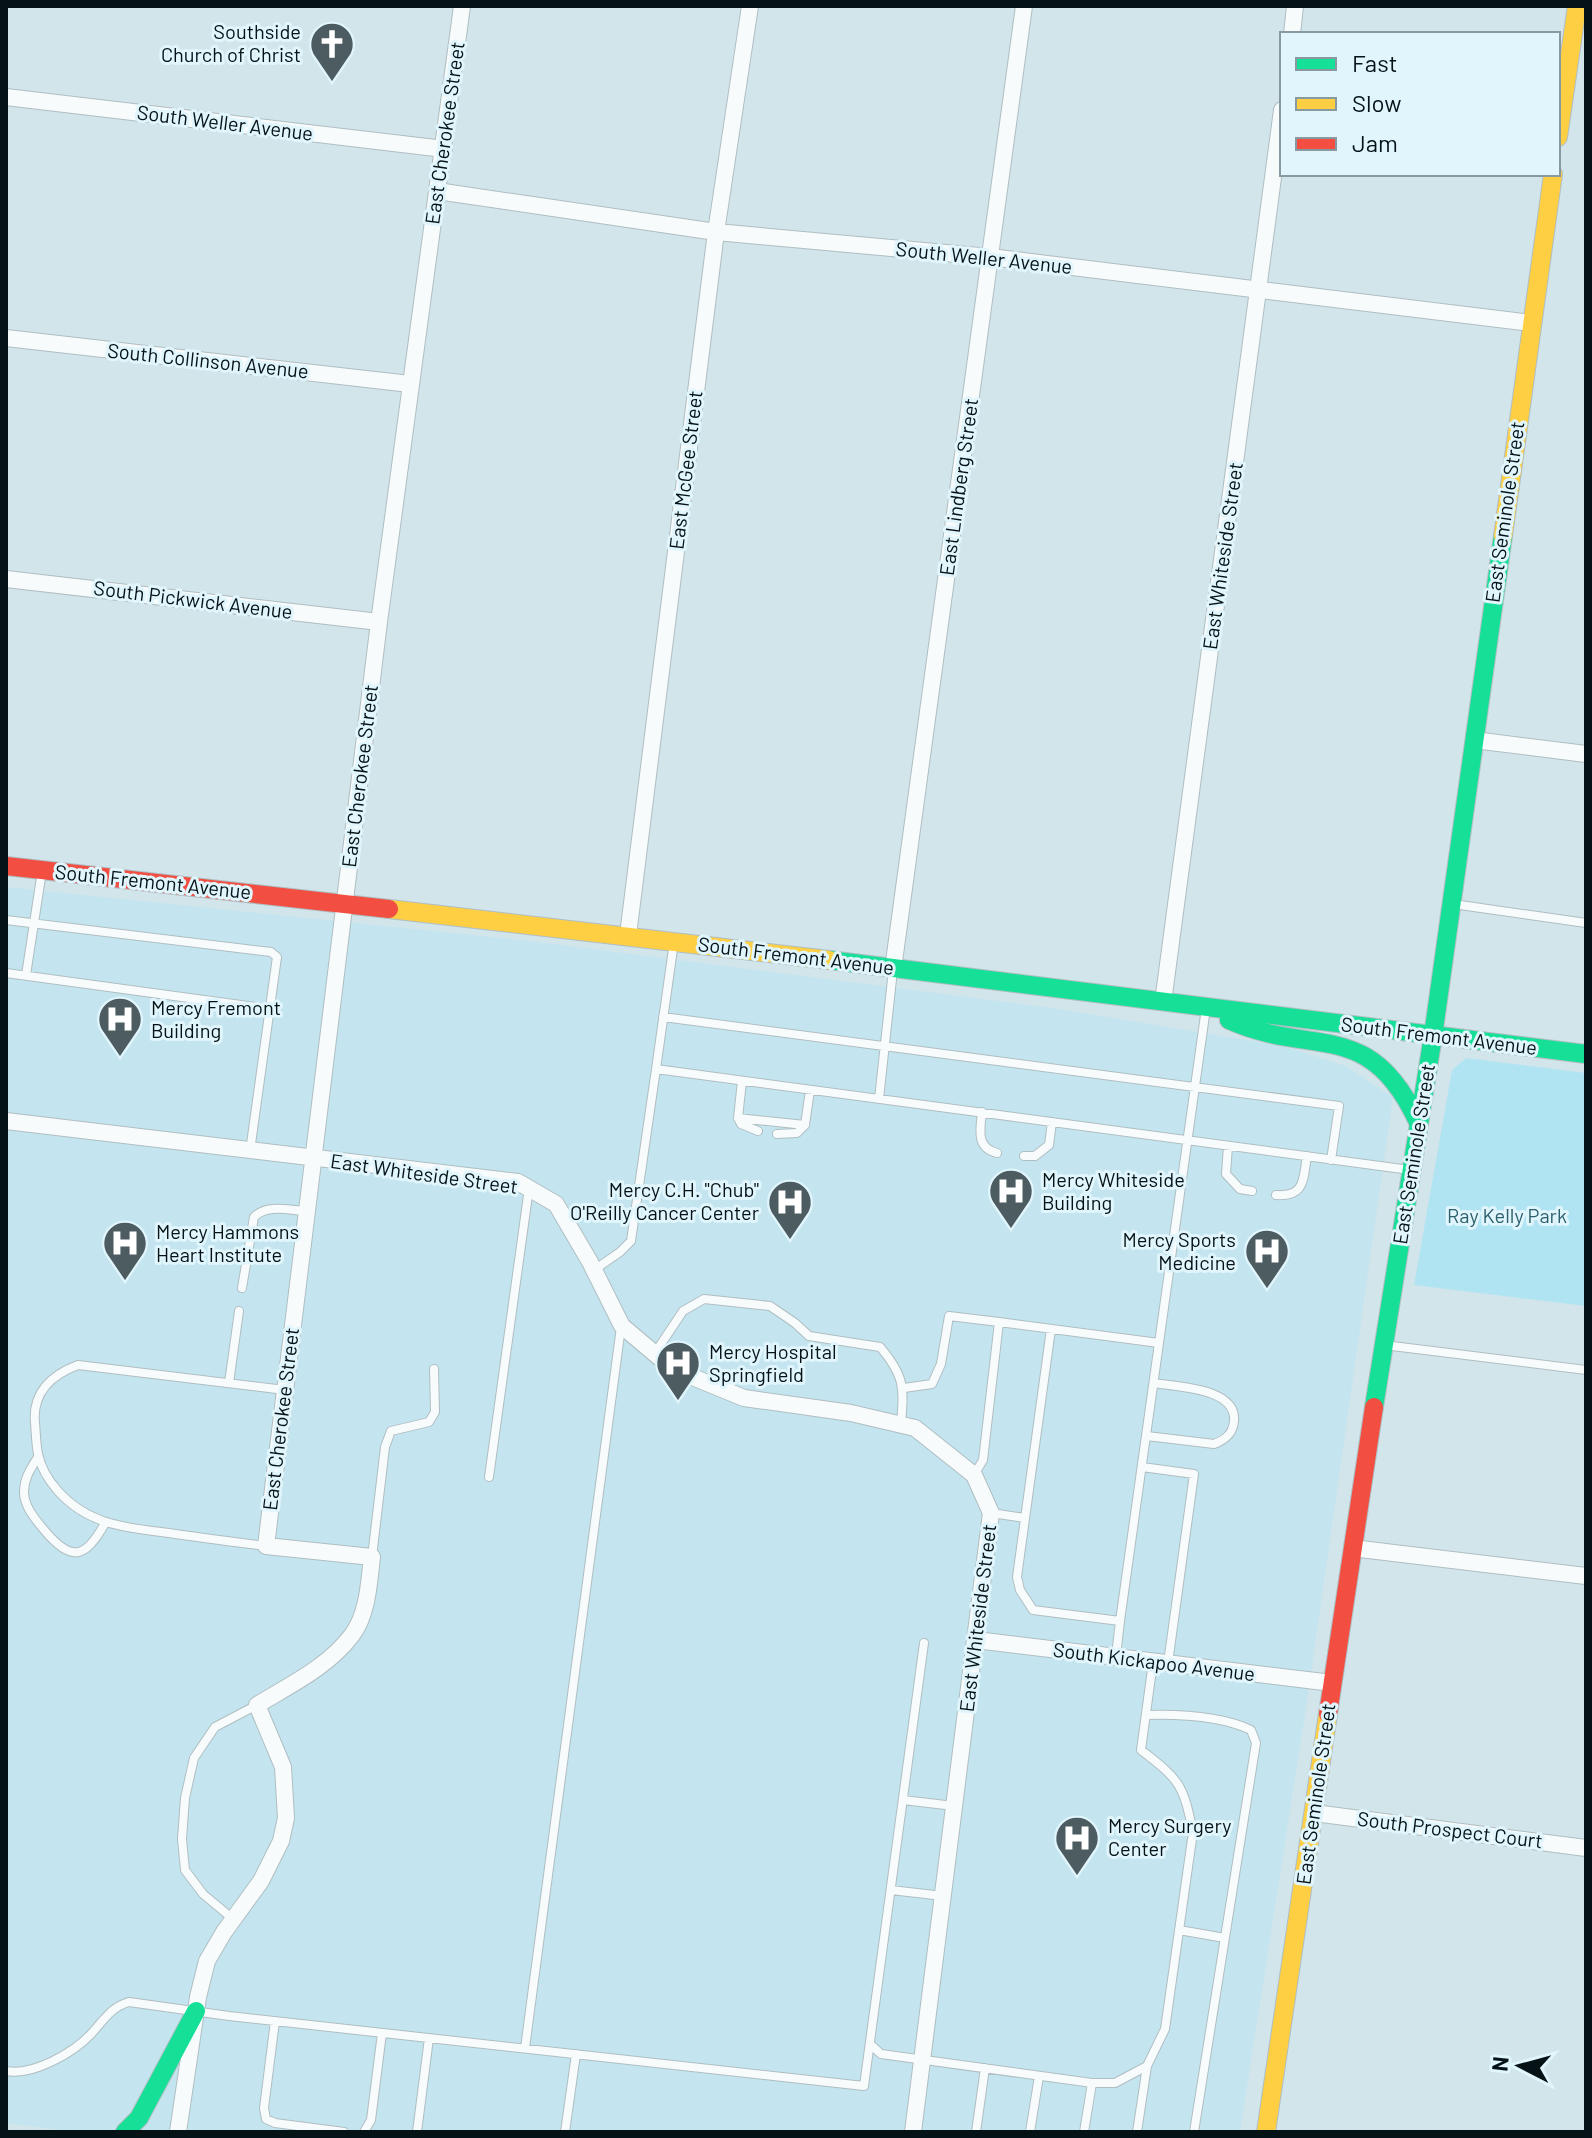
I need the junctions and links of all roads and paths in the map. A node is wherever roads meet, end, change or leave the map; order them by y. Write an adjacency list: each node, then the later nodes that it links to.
1 (462, 6): 10 (street, East Cherokee Street)
2 (750, 6): 13 (street, East McGee Street)
3 (1024, 6): 14 (street, East Lindberg Street)
4 (1295, 6): 6 (street)
5 (1577, 6): 8 (street)
6 (1292, 32)
7 (6, 97): 10 (street, South Weller Avenue)
8 (1560, 123)
9 (1280, 126): 15 (street, East Whiteside Street)
10 (444, 149): 12 (street, East Cherokee Street)
11 (1553, 176): 16 (street, East Seminole Street)
12 (437, 191): 13 (street, South Weller Avenue); 18 (street, East Cherokee Street)
13 (716, 232): 14 (street, South Weller Avenue); 30 (street, East McGee Street)
14 (990, 257): 15 (street, South Weller Avenue); 32 (street, East Lindberg Street)
15 (1259, 291): 16 (street, South Weller Avenue); 35 (street, East Whiteside Street)
16 (1531, 323): 21 (street, East Seminole Street)
17 (6, 338): 18 (street, South Collinson Avenue)
18 (410, 384): 20 (street, East Cherokee Street)
19 (6, 579): 20 (street, South Pickwick Avenue)
20 (379, 622): 25 (street, East Cherokee Street)
21 (1474, 740): 22 (street); 26 (street, East Seminole Street)
22 (1586, 754)
23 (6, 866): 24 (street, South Fremont Avenue)
24 (43, 870): 25 (street, South Fremont Avenue); 28 (lane)
25 (345, 904): 30 (street, South Fremont Avenue); 61 (street, East Cherokee Street)
26 (1452, 904): 29 (lane); 39 (street, East Seminole Street)
27 (6, 920): 28 (lane)
28 (34, 923): 34 (lane); 37 (lane)
29 (1586, 923)
30 (628, 935): 31 (street, South Fremont Avenue)
31 (674, 941): 32 (street, South Fremont Avenue); 38 (lane)
32 (893, 969): 35 (street, South Fremont Avenue); 40 (lane)
33 (6, 973): 34 (lane)
34 (26, 975): 37 (lane)
35 (1163, 1002): 36 (street, South Fremont Avenue)
36 (1206, 1007): 39 (street, South Fremont Avenue); 44 (lane); 51 (street)
37 (270, 1009): 57 (lane)
38 (663, 1017): 40 (lane); 42 (lane)
39 (1433, 1036): 41 (street, South Fremont Avenue); 51 (street, East Seminole Street)
40 (886, 1047): 44 (lane); 46 (lane)
41 (1586, 1054)
42 (656, 1069): 43 (lane); 68 (lane)
43 (742, 1081): 45 (lane); 48 (lane)
44 (1196, 1088): 55 (lane); 62 (lane)
45 (810, 1090): 46 (lane); 52 (lane)
46 (879, 1099): 47 (lane)
47 (982, 1112): 50 (lane); 58 (lane)
48 (738, 1118): 52 (lane); 53 (lane)
49 (6, 1121): 57 (street, East Whiteside Street)
50 (1052, 1122): 55 (lane); 59 (lane)
51 (1419, 1123): 63 (street, East Seminole Street)
52 (805, 1125): 54 (lane)
53 (758, 1131)
54 (777, 1134)
55 (1189, 1141): 56 (lane); 74 (lane)
56 (1228, 1146): 60 (lane); 65 (lane)
57 (250, 1151): 61 (street, East Whiteside Street)
58 (997, 1153)
59 (1024, 1156)
60 (1307, 1156): 62 (lane); 66 (lane)
61 (312, 1159): 64 (street, East Whiteside Street); 67 (street, East Cherokee Street)
62 (1331, 1160): 63 (lane)
63 (1411, 1170): 75 (street, East Seminole Street)
64 (529, 1188): 68 (street, East Whiteside Street); 88 (lane)
65 (1252, 1191)
66 (1276, 1195)
67 (306, 1211): 69 (lane); 82 (street, East Cherokee Street)
68 (594, 1270): 72 (street, East Whiteside Street)
69 (242, 1288)
70 (239, 1311): 79 (lane)
71 (999, 1322): 73 (lane); 81 (lane); 87 (lane)
72 (622, 1326): 76 (street, East Whiteside Street); 118 (lane)
73 (1051, 1329): 74 (lane); 90 (lane)
74 (1159, 1343): 80 (lane)
75 (1384, 1345): 78 (lane); 93 (street, East Seminole Street)
76 (655, 1353): 81 (lane); 83 (street, East Whiteside Street)
77 (434, 1369): 94 (lane)
78 (1586, 1370)
79 (229, 1383): 82 (lane); 85 (lane)
80 (1154, 1383): 84 (lane); 84 (lane)
81 (904, 1388): 83 (lane)
82 (285, 1390): 92 (street, East Cherokee Street)
83 (901, 1425): 87 (street, East Whiteside Street)
84 (1147, 1436): 86 (lane)
85 (38, 1457): 91 (lane); 91 (lane)
86 (1142, 1467): 96 (lane); 100 (lane)
87 (974, 1475): 89 (street, East Whiteside Street)
88 (489, 1477)
89 (991, 1513): 90 (lane); 97 (street, East Whiteside Street)
90 (1025, 1518): 96 (lane)
91 (105, 1523): 92 (lane)
92 (266, 1546): 94 (street)
93 (1352, 1548): 95 (street); 101 (street, East Seminole Street)
94 (372, 1557): 102 (street)
95 (1586, 1576)
96 (1120, 1621): 99 (lane)
97 (976, 1640): 99 (street, South Kickapoo Avenue); 105 (street, East Whiteside Street)
98 (924, 1643): 104 (lane)
99 (1116, 1657): 100 (street, South Kickapoo Avenue)
100 (1160, 1662): 101 (street, South Kickapoo Avenue); 103 (lane)
101 (1332, 1683): 106 (street, East Seminole Street)
102 (257, 1705): 110 (street); 110 (lane)
103 (1146, 1715): 111 (lane); 112 (lane)
104 (903, 1800): 105 (lane); 108 (lane)
105 (955, 1806): 109 (street, East Whiteside Street)
106 (1314, 1813): 107 (street, South Prospect Court); 138 (street, East Seminole Street)
107 (1586, 1848)
108 (891, 1890): 109 (lane); 117 (lane)
109 (943, 1896): 120 (street, East Whiteside Street)
110 (233, 1919): 113 (street)
111 (1179, 1930): 112 (lane); 121 (lane)
112 (1225, 1938): 137 (lane)
113 (196, 2011): 114 (lane); 123 (lane); 126 (street); 127 (street)
114 (275, 2021): 115 (lane); 128 (lane)
115 (382, 2033): 116 (lane); 129 (lane)
116 (429, 2038): 118 (lane); 130 (lane)
117 (870, 2044): 119 (lane); 120 (lane)
118 (525, 2048): 119 (lane)
119 (576, 2054): 131 (lane)
120 (921, 2060): 122 (lane); 132 (street, East Whiteside Street)
121 (1147, 2066): 125 (lane); 136 (lane)
122 (985, 2068): 124 (lane); 133 (lane)
123 (6, 2071)
124 (1039, 2076): 125 (lane); 134 (lane)
125 (1092, 2083): 135 (lane)
126 (125, 2132)
127 (178, 2132)
128 (344, 2132)
129 (364, 2132)
130 (417, 2132)
131 (565, 2132)
132 (913, 2132)
133 (976, 2132)
134 (1030, 2132)
135 (1084, 2132)
136 (1137, 2132)
137 (1194, 2132)
138 (1266, 2132)

